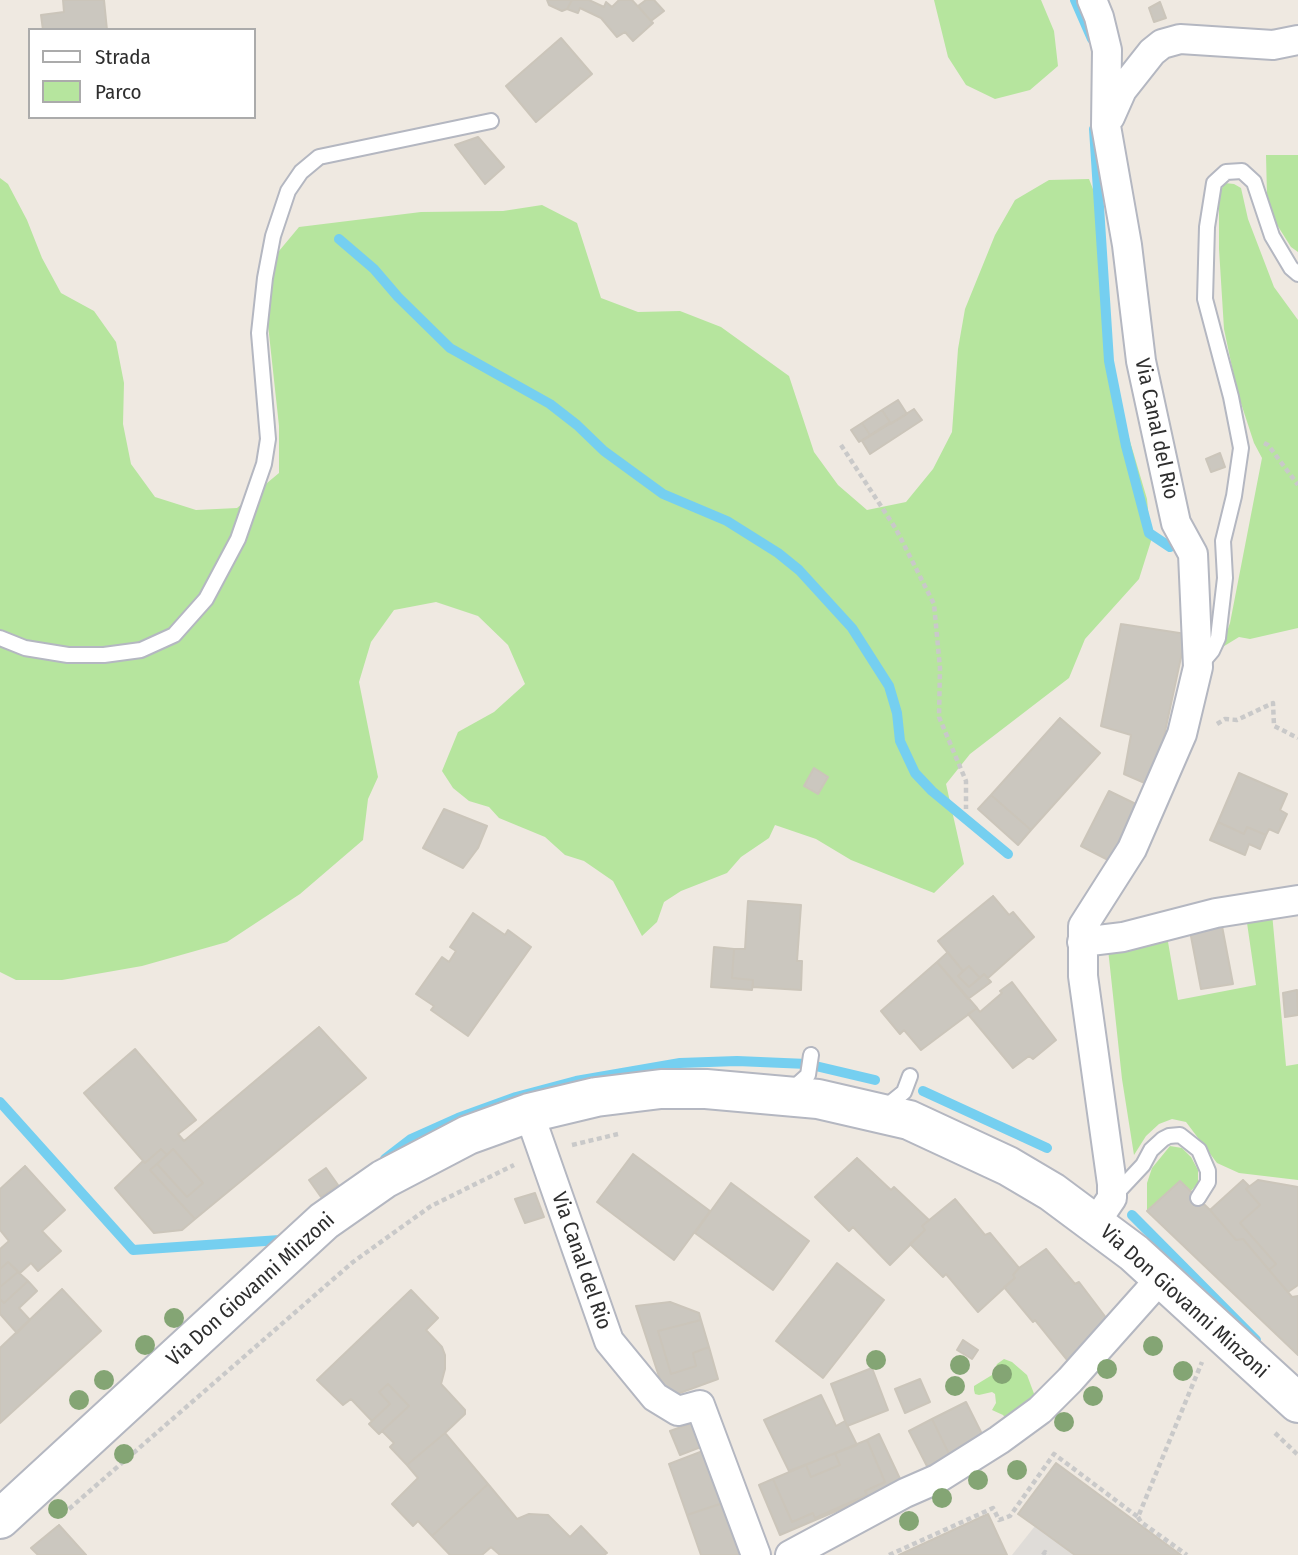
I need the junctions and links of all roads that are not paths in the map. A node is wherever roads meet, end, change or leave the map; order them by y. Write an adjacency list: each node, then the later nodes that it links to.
1 (1092, 0): 4 (street, Via Canal del Rio)
2 (1298, 40): 4 (street)
3 (491, 121): 6 (lane)
4 (1106, 126): 7 (street, Via Canal del Rio)
5 (1298, 274): 7 (lane)
6 (0, 638)
7 (1198, 667): 9 (street, Via Canal del Rio)
8 (1298, 900): 9 (street)
9 (1082, 942): 16 (street, Via Canal del Rio)
10 (811, 1055): 12 (lane)
11 (910, 1076): 13 (lane)
12 (786, 1096): 13 (main road, Via Don Giovanni Minzoni); 14 (main road, Via Don Giovanni Minzoni)
13 (879, 1112): 16 (main road, Via Don Giovanni Minzoni)
14 (529, 1113): 19 (main road, Via Don Giovanni Minzoni); 20 (street, Via Canal del Rio)
15 (1198, 1198): 16 (lane, Via Don Giovanni Minzoni)
16 (1107, 1201): 17 (main road, Via Don Giovanni Minzoni)
17 (1161, 1278): 18 (main road, Via Don Giovanni Minzoni); 21 (street)
18 (1298, 1403)
19 (0, 1519)
20 (756, 1555)
21 (790, 1555)

